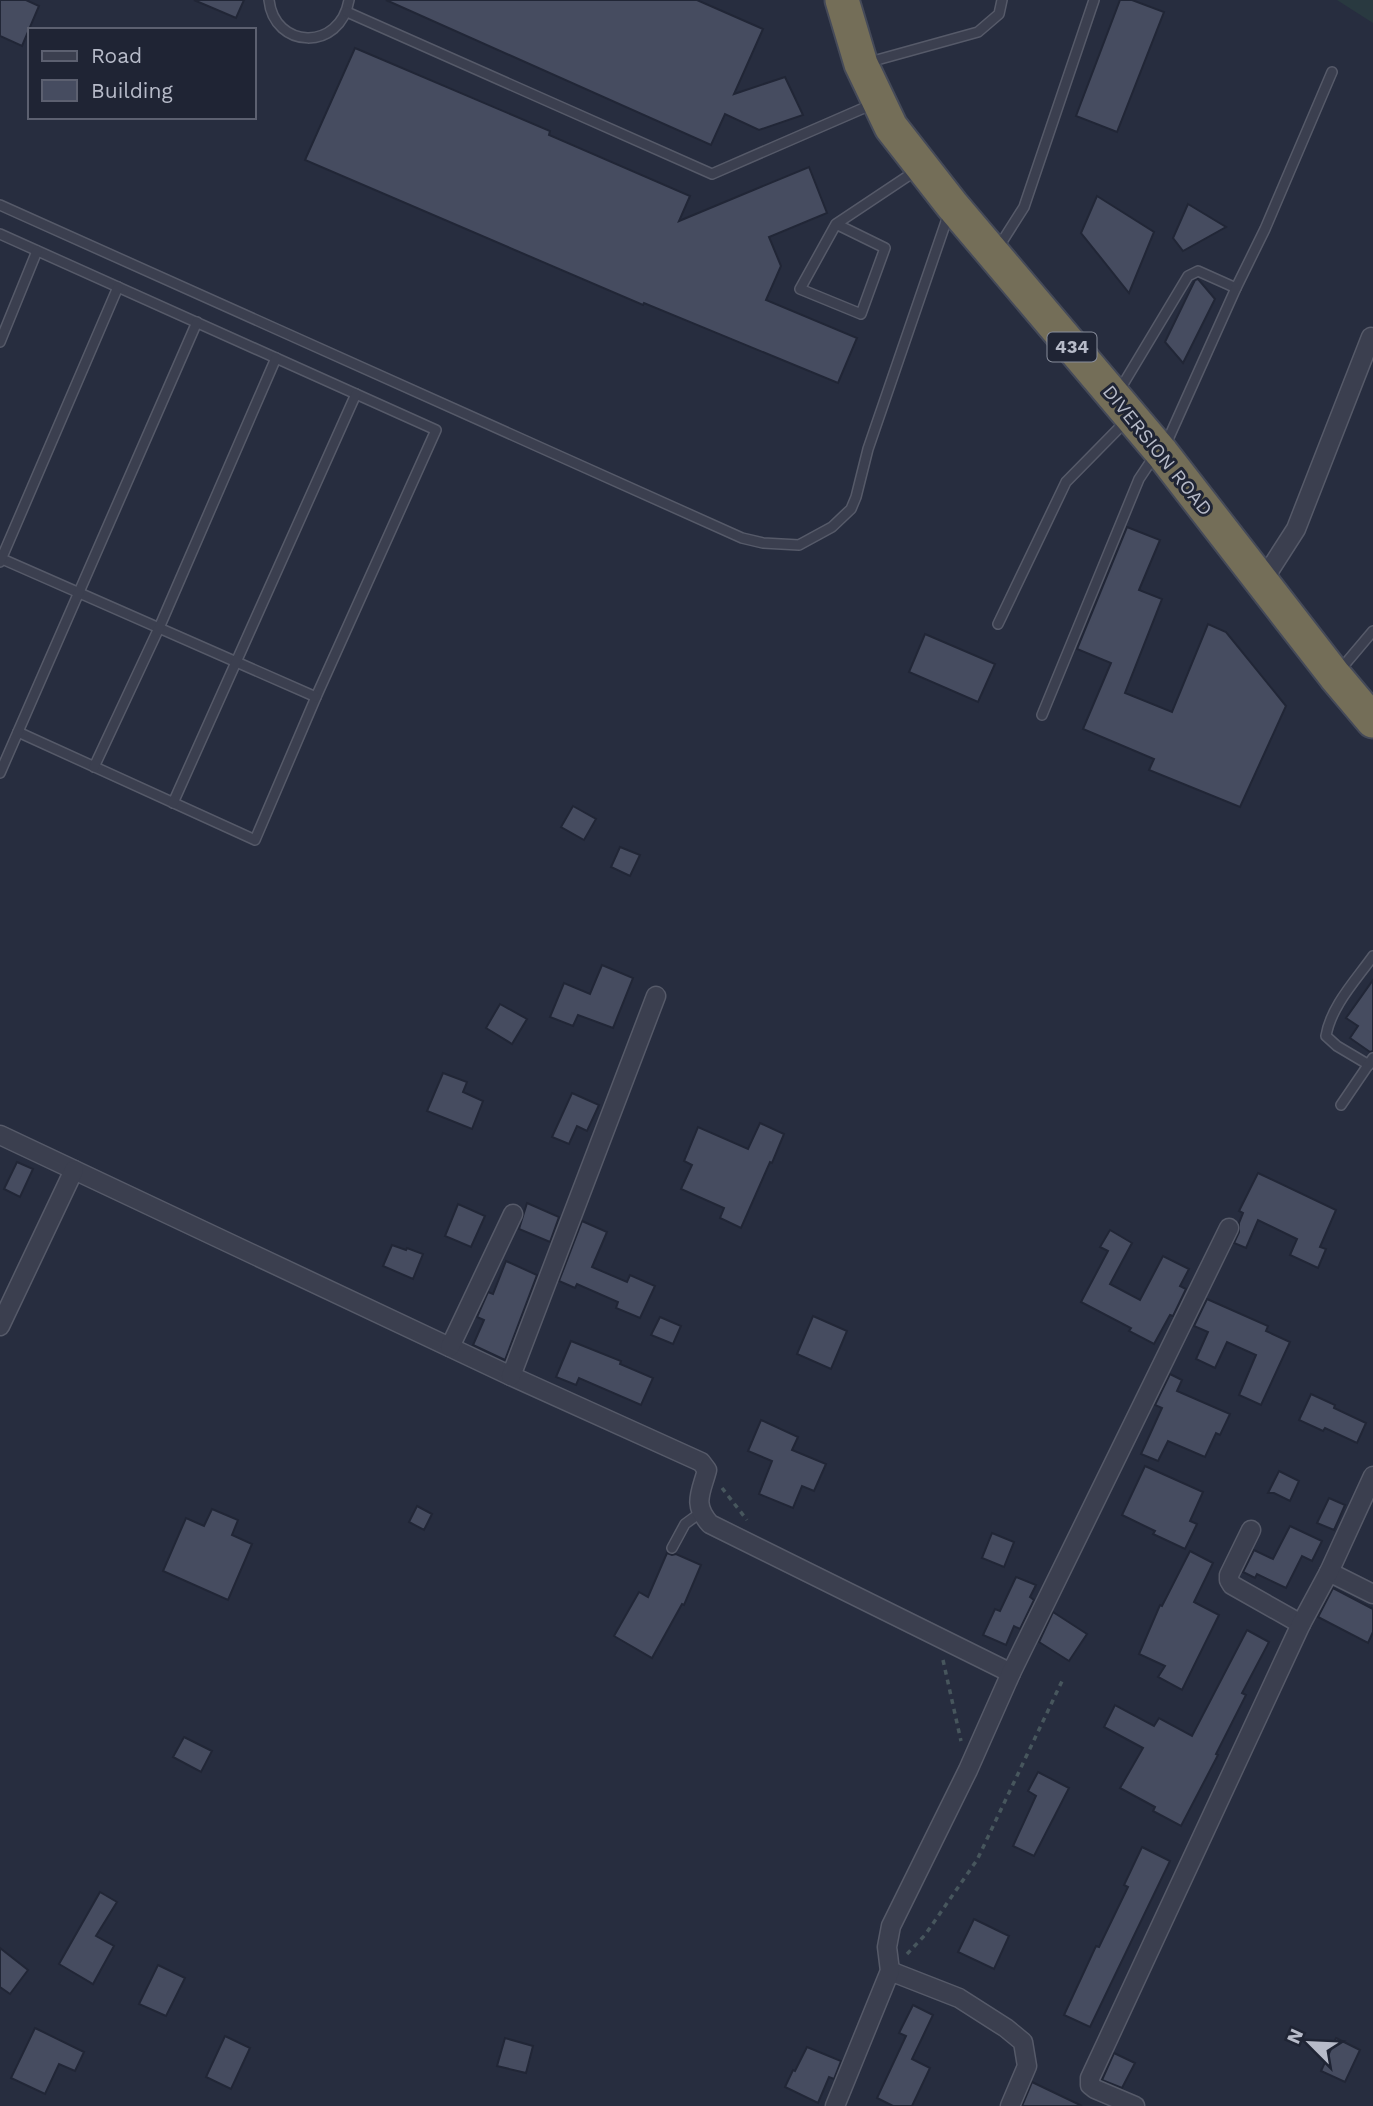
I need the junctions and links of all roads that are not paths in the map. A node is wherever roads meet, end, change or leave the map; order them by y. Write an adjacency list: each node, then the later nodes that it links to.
1 (269, 0): 6 (lane)
2 (349, 0): 6 (lane)
3 (842, 0): 7 (highway, DIVERSION ROAD / 434)
4 (1002, 0): 7 (lane)
5 (1094, 0): 16 (lane)
6 (347, 12): 9 (lane)
7 (861, 64): 9 (highway, DIVERSION ROAD / 434)
8 (1332, 72): 18 (lane)
9 (878, 102): 10 (highway, DIVERSION ROAD / 434)
10 (922, 167): 12 (highway, DIVERSION ROAD / 434); 13 (lane)
11 (0, 205): 12 (lane)
12 (952, 205): 16 (highway, DIVERSION ROAD / 434)
13 (836, 224): 13 (lane)
14 (0, 234): 15 (lane)
15 (37, 251): 17 (lane); 21 (lane)
16 (994, 255): 24 (highway, DIVERSION ROAD / 434)
17 (118, 287): 19 (lane); 26 (lane)
18 (1236, 288): 24 (lane); 25 (lane)
19 (197, 322): 22 (lane); 28 (lane)
20 (1370, 337): 27 (street)
21 (0, 342)
22 (276, 358): 23 (lane); 30 (lane)
23 (356, 394): 32 (lane); 34 (lane)
24 (1123, 407): 25 (highway, DIVERSION ROAD / 434); 29 (lane)
25 (1161, 453): 27 (highway, DIVERSION ROAD / 434); 35 (lane)
26 (0, 559): 28 (lane)
27 (1262, 582): 33 (highway, DIVERSION ROAD / 434)
28 (79, 593): 30 (lane); 37 (lane)
29 (998, 624)
30 (159, 628): 32 (lane); 38 (lane)
31 (1373, 631): 33 (lane)
32 (236, 662): 34 (lane); 40 (lane)
33 (1335, 676): 36 (highway, DIVERSION ROAD / 434)
34 (316, 697): 40 (lane)
35 (1042, 715)
36 (1373, 721)
37 (18, 732): 38 (lane); 39 (lane)
38 (94, 767): 40 (lane)
39 (0, 773)
40 (173, 803)
41 (1373, 956): 43 (lane)
42 (656, 996): 51 (street)
43 (1371, 1062): 44 (lane)
44 (1341, 1105)
45 (0, 1135): 46 (street)
46 (74, 1170): 49 (street); 50 (street)
47 (513, 1214): 50 (street)
48 (1229, 1228): 59 (street)
49 (0, 1326)
50 (450, 1347): 51 (street)
51 (512, 1376): 53 (street)
52 (1373, 1476): 56 (street)
53 (700, 1513): 55 (lane); 59 (street)
54 (1251, 1530): 58 (street)
55 (672, 1548)
56 (1329, 1572): 57 (street); 58 (street)
57 (1373, 1594)
58 (1301, 1624): 63 (street)
59 (1011, 1673): 60 (street)
60 (890, 1971): 61 (street); 62 (street)
61 (835, 2106)
62 (1010, 2106)
63 (1135, 2106)

